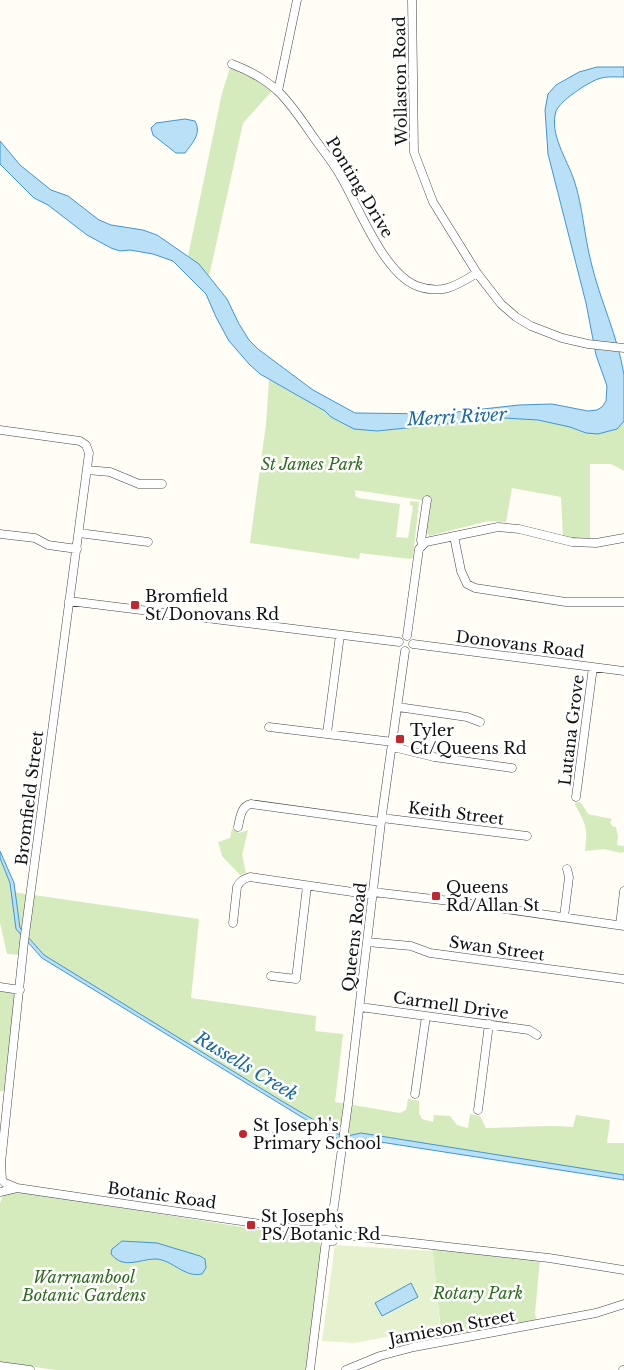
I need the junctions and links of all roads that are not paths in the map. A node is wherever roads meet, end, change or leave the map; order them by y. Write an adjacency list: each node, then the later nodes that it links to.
1 (297, 0): 4 (street)
2 (412, 0): 5 (street, Wollaston Road)
3 (232, 64): 4 (street, Ponting Drive)
4 (278, 91): 5 (street, Ponting Drive)
5 (477, 273): 6 (street, Wollaston Road)
6 (624, 348)
7 (0, 430): 8 (street, Bromfield Street)
8 (87, 470): 9 (street); 11 (street, Bromfield Street)
9 (162, 484)
10 (427, 500): 16 (street)
11 (79, 533): 15 (street); 17 (street, Bromfield Street)
12 (0, 534): 17 (street)
13 (454, 536): 14 (street); 16 (street); 19 (street)
14 (624, 538)
15 (148, 542)
16 (420, 547): 21 (street)
17 (77, 549): 18 (street, Bromfield Street)
18 (69, 601): 20 (street); 48 (street, Bromfield Street)
19 (624, 602)
20 (340, 635): 22 (street); 30 (street)
21 (407, 636): 22 (street); 23 (street)
22 (399, 642): 24 (street)
23 (413, 644): 24 (street); 25 (street, Donovans Road)
24 (405, 650): 27 (street, Queens Road)
25 (592, 667): 26 (street, Donovans Road); 33 (street, Lutana Grove)
26 (624, 671)
27 (398, 707): 28 (street); 31 (street, Queens Road)
28 (480, 722)
29 (269, 727): 30 (street)
30 (327, 734): 31 (street)
31 (393, 744): 32 (street); 34 (street, Queens Road)
32 (512, 768)
33 (576, 797)
34 (382, 820): 35 (street, Keith Street); 36 (street, Keith Street); 40 (street, Queens Road)
35 (238, 826)
36 (527, 836)
37 (567, 869): 41 (street)
38 (307, 886): 40 (street); 42 (street); 45 (street)
39 (624, 891): 43 (street)
40 (373, 894): 41 (street); 44 (street, Queens Road)
41 (564, 917): 43 (street)
42 (233, 923)
43 (622, 925)
44 (367, 942): 46 (street, Swan Street); 49 (street, Queens Road)
45 (271, 976)
46 (624, 979)
47 (0, 987): 48 (street)
48 (20, 990): 54 (street, Bromfield Street)
49 (360, 1006): 50 (street, Carmell Drive); 58 (street, Queens Road)
50 (426, 1016): 51 (street, Carmell Drive); 53 (street)
51 (489, 1024): 52 (street, Carmell Drive); 55 (street)
52 (537, 1035)
53 (415, 1094)
54 (4, 1095): 56 (street, Bromfield Street)
55 (478, 1110)
56 (1, 1165): 57 (street, Bromfield Street)
57 (1, 1187): 58 (street, Botanic Road)
58 (330, 1235): 59 (street, Botanic Road); 63 (street, Queens Road)
59 (624, 1270)
60 (624, 1304): 64 (street, Jamieson Street)
61 (0, 1366): 62 (street)
62 (30, 1370)
63 (310, 1370)
64 (346, 1370)

